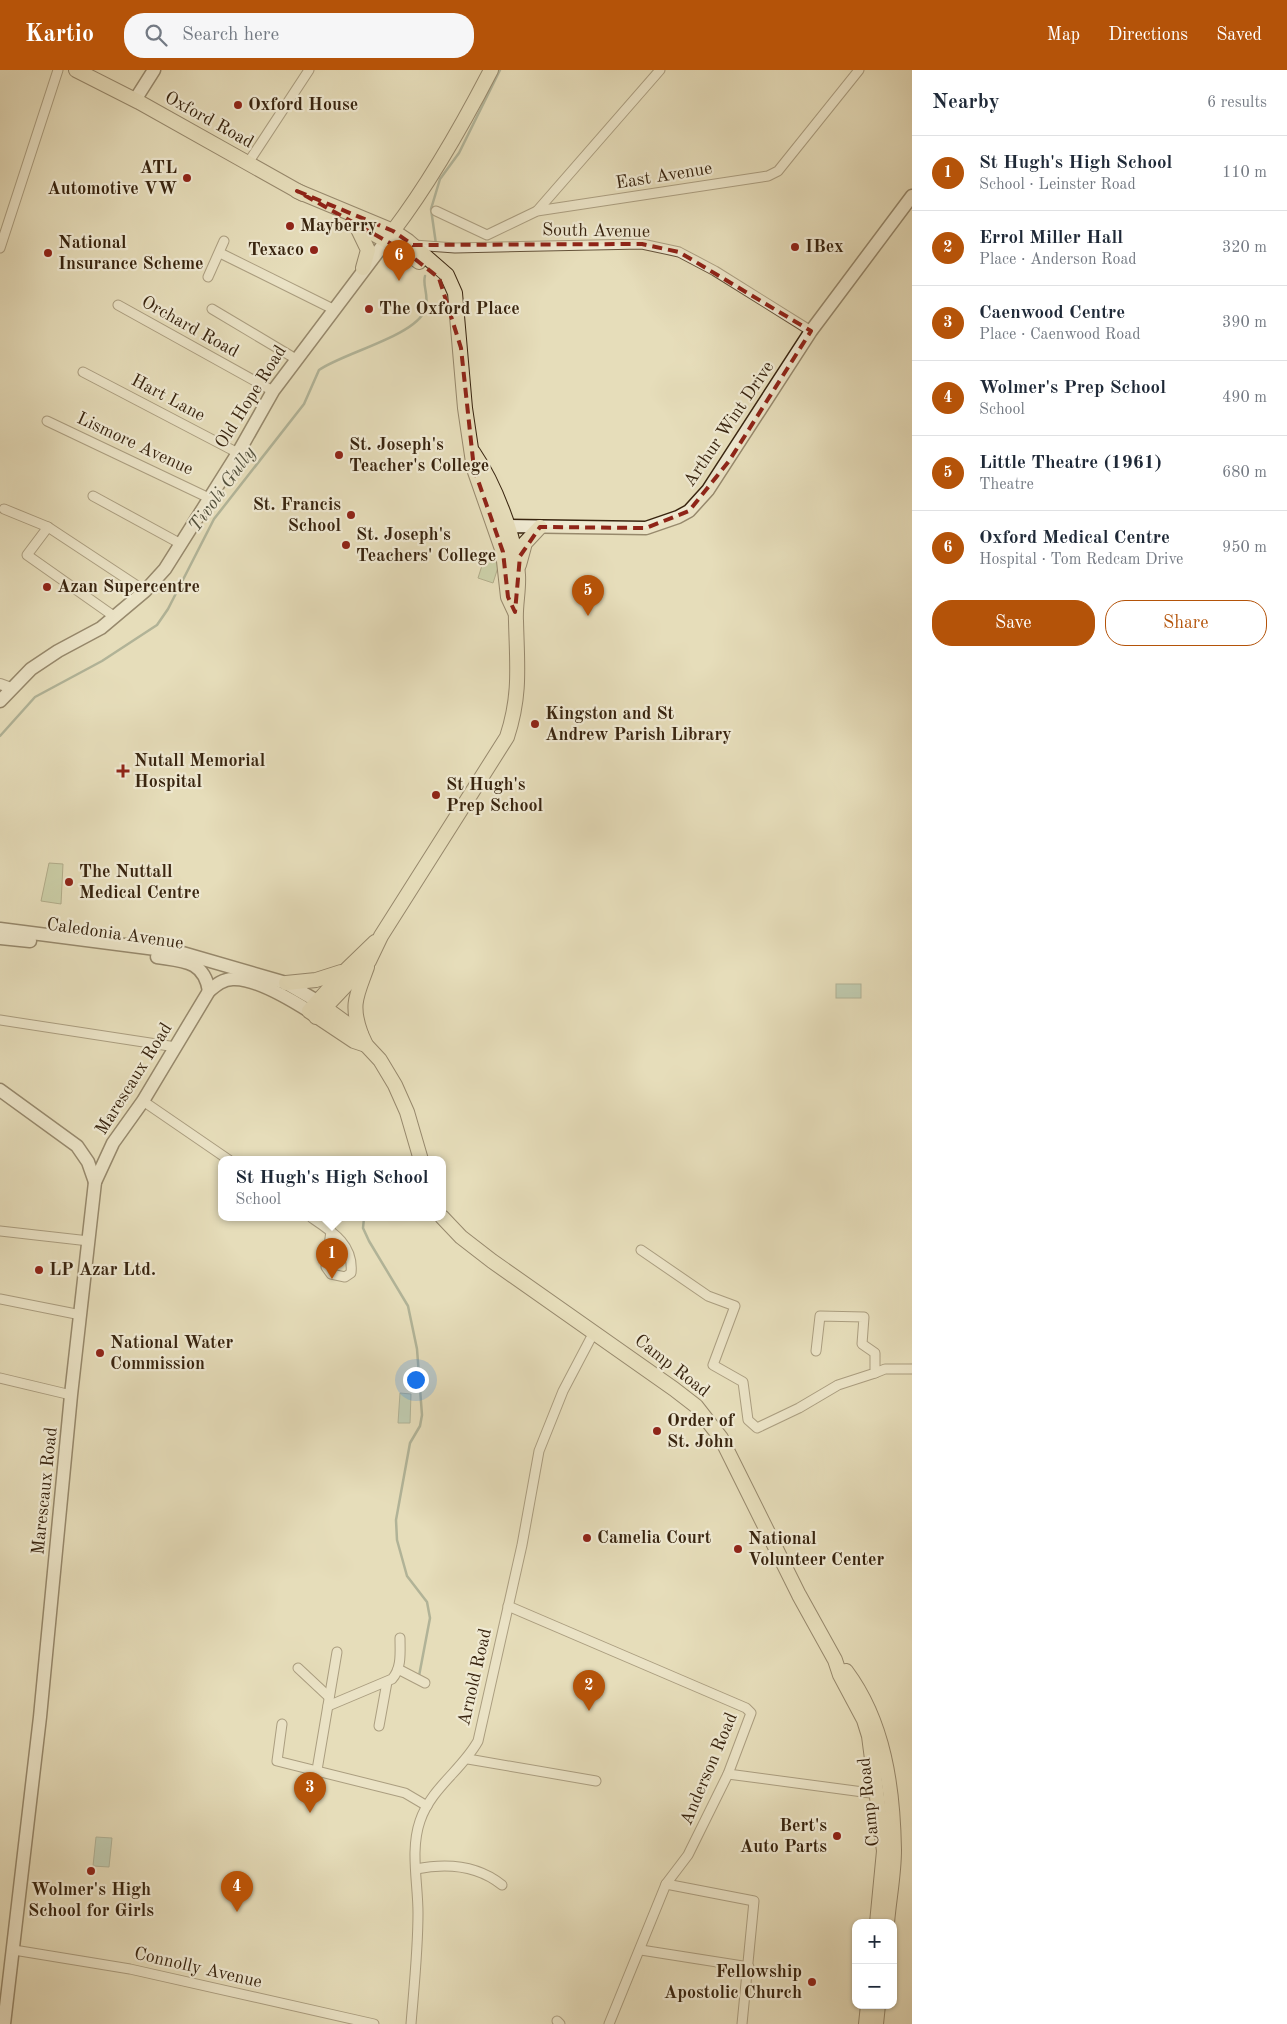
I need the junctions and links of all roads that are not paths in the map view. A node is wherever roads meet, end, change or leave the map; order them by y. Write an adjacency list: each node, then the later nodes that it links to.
1 (58, 70): 19 (street)
2 (76, 70): 8 (main road, Oxford Road)
3 (154, 70): 8 (main road)
4 (309, 70): 9 (street)
5 (491, 70): 12 (main road, Old Hope Road)
6 (660, 70): 14 (street)
7 (859, 70): 14 (street, East Avenue)
8 (135, 100): 9 (main road, Oxford Road)
9 (248, 164): 10 (main road, Oxford Road)
10 (296, 191): 15 (main road, Oxford Road); 16 (main road, Oxford Road)
11 (912, 196): 26 (main road, Arthur Wint Drive)
12 (413, 204): 16 (main road, Old Hope Road); 18 (main road)
13 (436, 210): 14 (street, East Avenue)
14 (537, 211)
15 (356, 224): 16 (main road, Oxford Road); 21 (main road)
16 (389, 236): 18 (main road); 21 (main road, Old Hope Road); 27 (main road)
17 (224, 241): 20 (street)
18 (413, 245): 26 (street, South Avenue); 27 (main road)
19 (0, 248)
20 (220, 253): 22 (street); 25 (street)
21 (363, 268): 25 (main road, Old Hope Road)
22 (208, 277)
23 (118, 305): 30 (street, Orchard Road)
24 (212, 309): 28 (street)
25 (332, 309): 28 (main road, Old Hope Road)
26 (811, 331): 37 (main road, Arthur Wint Drive)
27 (460, 348): 38 (main road)
28 (296, 359): 30 (main road, Old Hope Road)
29 (83, 372): 32 (street, Hart Lane)
30 (273, 391): 32 (main road, Old Hope Road)
31 (47, 421): 34 (street, Lismore Avenue)
32 (238, 453): 34 (main road, Old Hope Road)
33 (93, 496): 39 (street)
34 (209, 498): 39 (main road, Old Hope Road)
35 (4, 509): 36 (street)
36 (48, 527): 41 (street); 43 (street)
37 (540, 527): 38 (main road, Arthur Wint Drive); 40 (main road)
38 (502, 528): 40 (main road); 42 (main road)
39 (181, 544): 41 (main road, Old Hope Road)
40 (518, 572): 42 (main road)
41 (146, 591): 43 (main road, Old Hope Road)
42 (515, 612): 47 (main road)
43 (115, 617): 44 (main road, Old Hope Road)
44 (5, 686): 45 (main road, Old Hope Road)
45 (0, 701)
46 (0, 929): 51 (main road, Caledonia Avenue)
47 (382, 936): 49 (main road); 50 (main road)
48 (0, 938): 52 (main road, Caledonia Avenue)
49 (369, 962): 53 (main road); 55 (main road)
50 (345, 970): 51 (main road); 53 (main road)
51 (286, 984): 53 (main road, Caledonia Avenue)
52 (209, 991): 53 (main road); 56 (main road, Marescaux Road)
53 (316, 1009): 55 (main road)
54 (0, 1020): 56 (street)
55 (363, 1040): 62 (main road)
56 (176, 1047): 58 (main road, Marescaux Road)
57 (0, 1090): 60 (main road)
58 (143, 1101): 59 (main road, Marescaux Road); 61 (street)
59 (113, 1143): 60 (main road); 63 (main road, Marescaux Road)
60 (77, 1146): 63 (main road)
61 (223, 1156)
62 (420, 1156)
63 (95, 1182): 68 (main road, Marescaux Road)
64 (446, 1220): 72 (main road, Camp Road)
65 (316, 1221): 67 (street)
66 (0, 1231): 68 (street)
67 (331, 1231): 67 (street)
68 (89, 1241): 71 (main road, Marescaux Road)
69 (641, 1250): 75 (street)
70 (0, 1299): 71 (street)
71 (81, 1315): 77 (main road, Marescaux Road)
72 (594, 1332): 78 (street, Arnold Road); 81 (main road, Camp Road)
73 (816, 1351): 75 (street)
74 (912, 1369): 75 (street)
75 (875, 1373)
76 (0, 1378): 77 (street)
77 (71, 1395): 100 (main road, Marescaux Road)
78 (508, 1606): 89 (street, Arnold Road); 91 (street, Anderson Road)
79 (400, 1638): 83 (street)
80 (337, 1652): 86 (street)
81 (835, 1660): 93 (main road, Camp Road); 99 (main road, Camp Road)
82 (298, 1668): 86 (street)
83 (398, 1669): 84 (street); 85 (street)
84 (387, 1682): 86 (street); 88 (street)
85 (425, 1683)
86 (329, 1701): 90 (street)
87 (282, 1724): 90 (street)
88 (379, 1726)
89 (468, 1759): 92 (street); 94 (street, Arnold Road)
90 (317, 1770): 94 (street)
91 (728, 1774): 93 (street); 96 (street, Anderson Road)
92 (596, 1780)
93 (878, 1794): 98 (main road, Camp Road)
94 (427, 1806): 95 (street, Arnold Road)
95 (416, 1869): 97 (street); 107 (street, Arnold Road)
96 (666, 1884): 101 (street, Anderson Road); 102 (street)
97 (502, 1885)
98 (877, 1919)
99 (887, 1919)
100 (14, 1950): 105 (main road, Marescaux Road); 106 (street, Connolly Avenue)
101 (641, 1950): 102 (street); 108 (street, Anderson Road)
102 (749, 1967): 110 (street)
103 (868, 2009): 111 (main road)
104 (878, 2009): 112 (main road)
105 (4, 2024)
106 (374, 2024)
107 (411, 2024)
108 (609, 2024): 109 (street)
109 (615, 2024)
110 (742, 2024)
111 (866, 2024)
112 (876, 2024)

